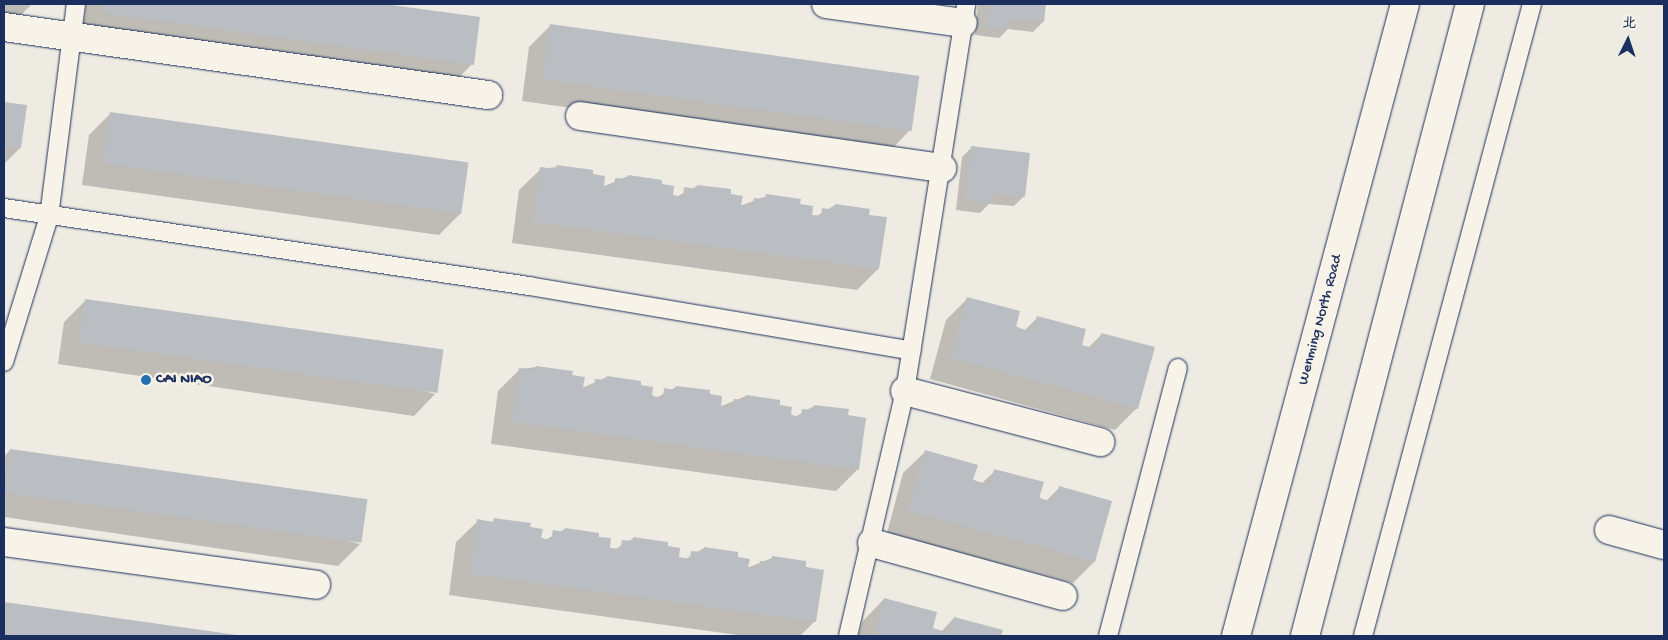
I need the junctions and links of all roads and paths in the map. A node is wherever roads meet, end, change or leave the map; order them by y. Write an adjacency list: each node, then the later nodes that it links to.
1 (76, 4): 8 (lane)
2 (826, 4): 6 (street)
3 (1405, 4): 27 (street, Wenming North Road)
4 (1470, 4): 28 (street)
5 (1532, 4): 29 (lane)
6 (965, 13): 11 (lane)
7 (4, 27): 8 (street)
8 (74, 37): 9 (street); 13 (lane)
9 (488, 96)
10 (580, 116): 11 (street)
11 (942, 168): 14 (lane)
12 (4, 208): 13 (lane)
13 (49, 217): 14 (lane); 15 (lane)
14 (912, 351): 17 (lane)
15 (4, 362)
16 (1178, 368): 26 (lane)
17 (905, 391): 18 (street); 21 (lane)
18 (1100, 442)
19 (1609, 530): 22 (street)
20 (4, 542): 23 (street)
21 (872, 544): 24 (street); 25 (lane)
22 (1664, 545)
23 (316, 585)
24 (1063, 596)
25 (848, 636)
26 (1108, 636)
27 (1236, 636)
28 (1305, 636)
29 (1363, 636)

